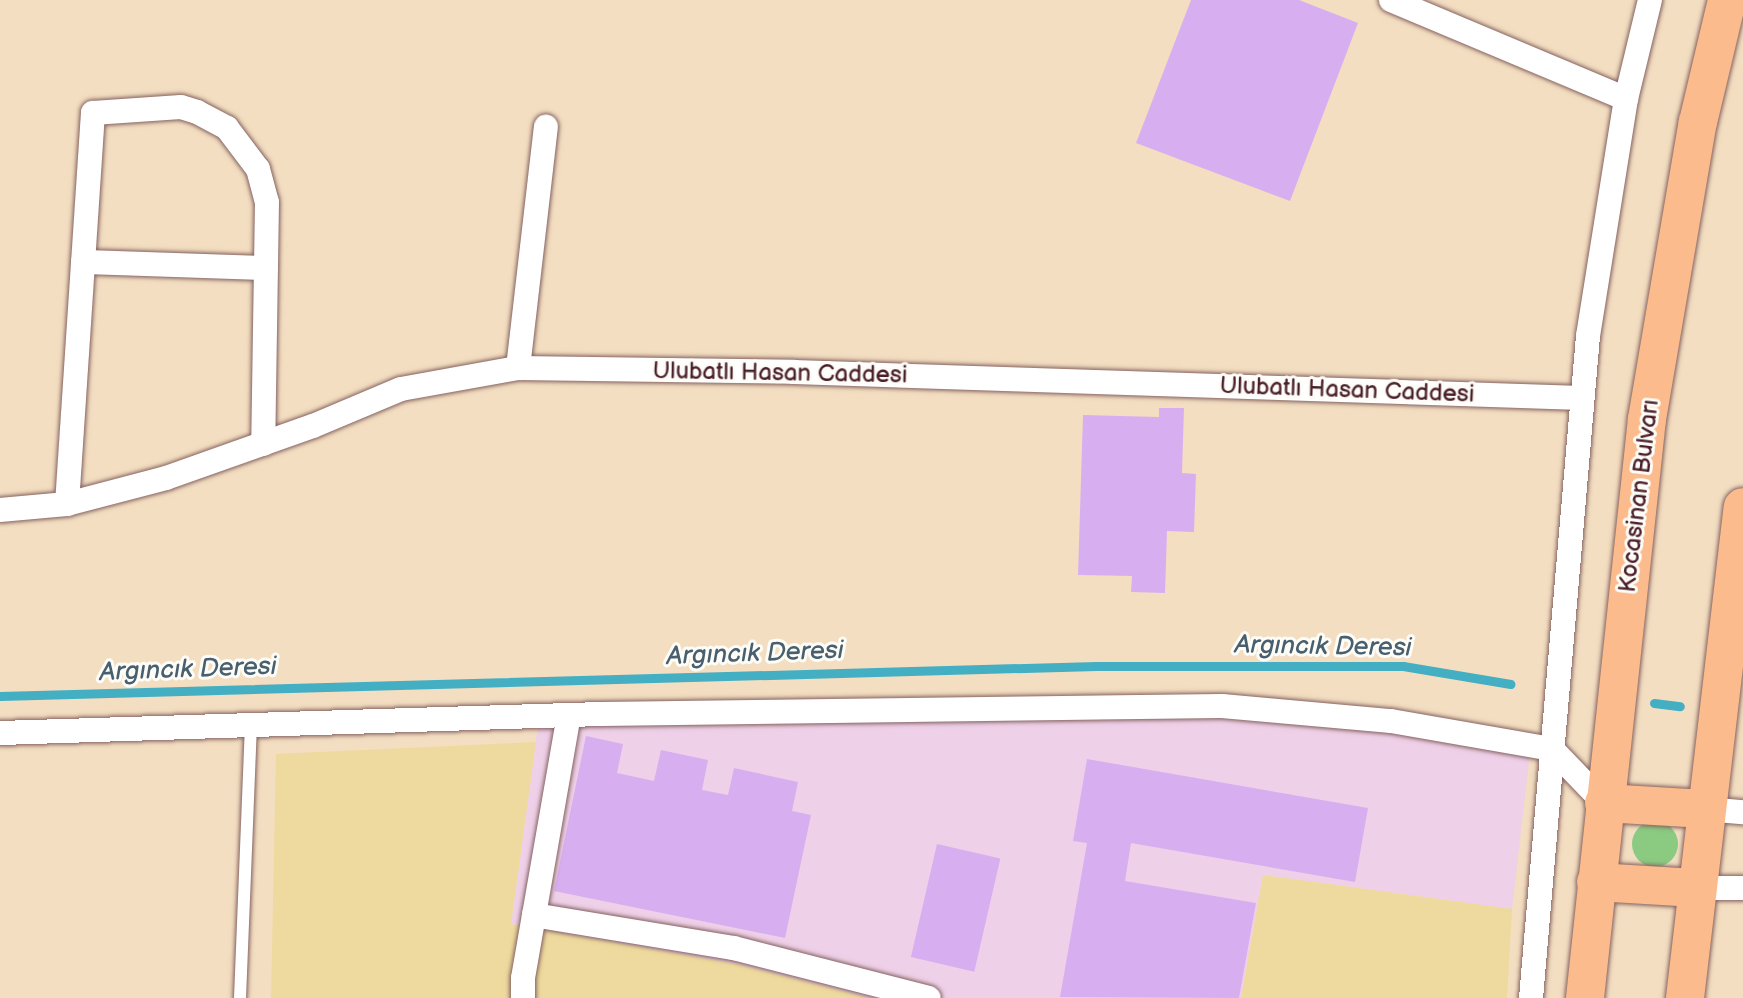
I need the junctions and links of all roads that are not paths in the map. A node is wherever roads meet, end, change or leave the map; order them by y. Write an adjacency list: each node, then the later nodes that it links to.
1 (1391, 0): 4 (street)
2 (1650, 0): 4 (street)
3 (1727, 0): 18 (highway, Kocasinan Bulvarı)
4 (1626, 99): 9 (street)
5 (545, 127): 8 (street)
6 (83, 261): 7 (street); 7 (street); 11 (street)
7 (266, 268): 10 (street)
8 (518, 368): 9 (street, Ulubatlı Hasan Caddesi); 10 (street, Ulubatlı Hasan Caddesi)
9 (1582, 398): 17 (street)
10 (263, 444): 11 (street, Ulubatlı Hasan Caddesi)
11 (68, 504): 13 (street, Ulubatlı Hasan Caddesi)
12 (1743, 507): 19 (highway)
13 (0, 510)
14 (569, 715): 15 (street); 17 (street); 24 (street)
15 (251, 725): 16 (street); 25 (lane)
16 (0, 733)
17 (1552, 749): 18 (street); 28 (street)
18 (1604, 803): 19 (highway); 21 (highway, Kocasinan Bulvarı)
19 (1705, 809): 20 (street); 22 (highway)
20 (1743, 812)
21 (1596, 882): 22 (highway); 29 (highway, Kocasinan Bulvarı)
22 (1696, 888): 23 (street); 30 (highway)
23 (1743, 888)
24 (534, 915): 26 (street); 27 (street)
25 (240, 998)
26 (523, 998)
27 (929, 998)
28 (1531, 998)
29 (1585, 998)
30 (1685, 998)

